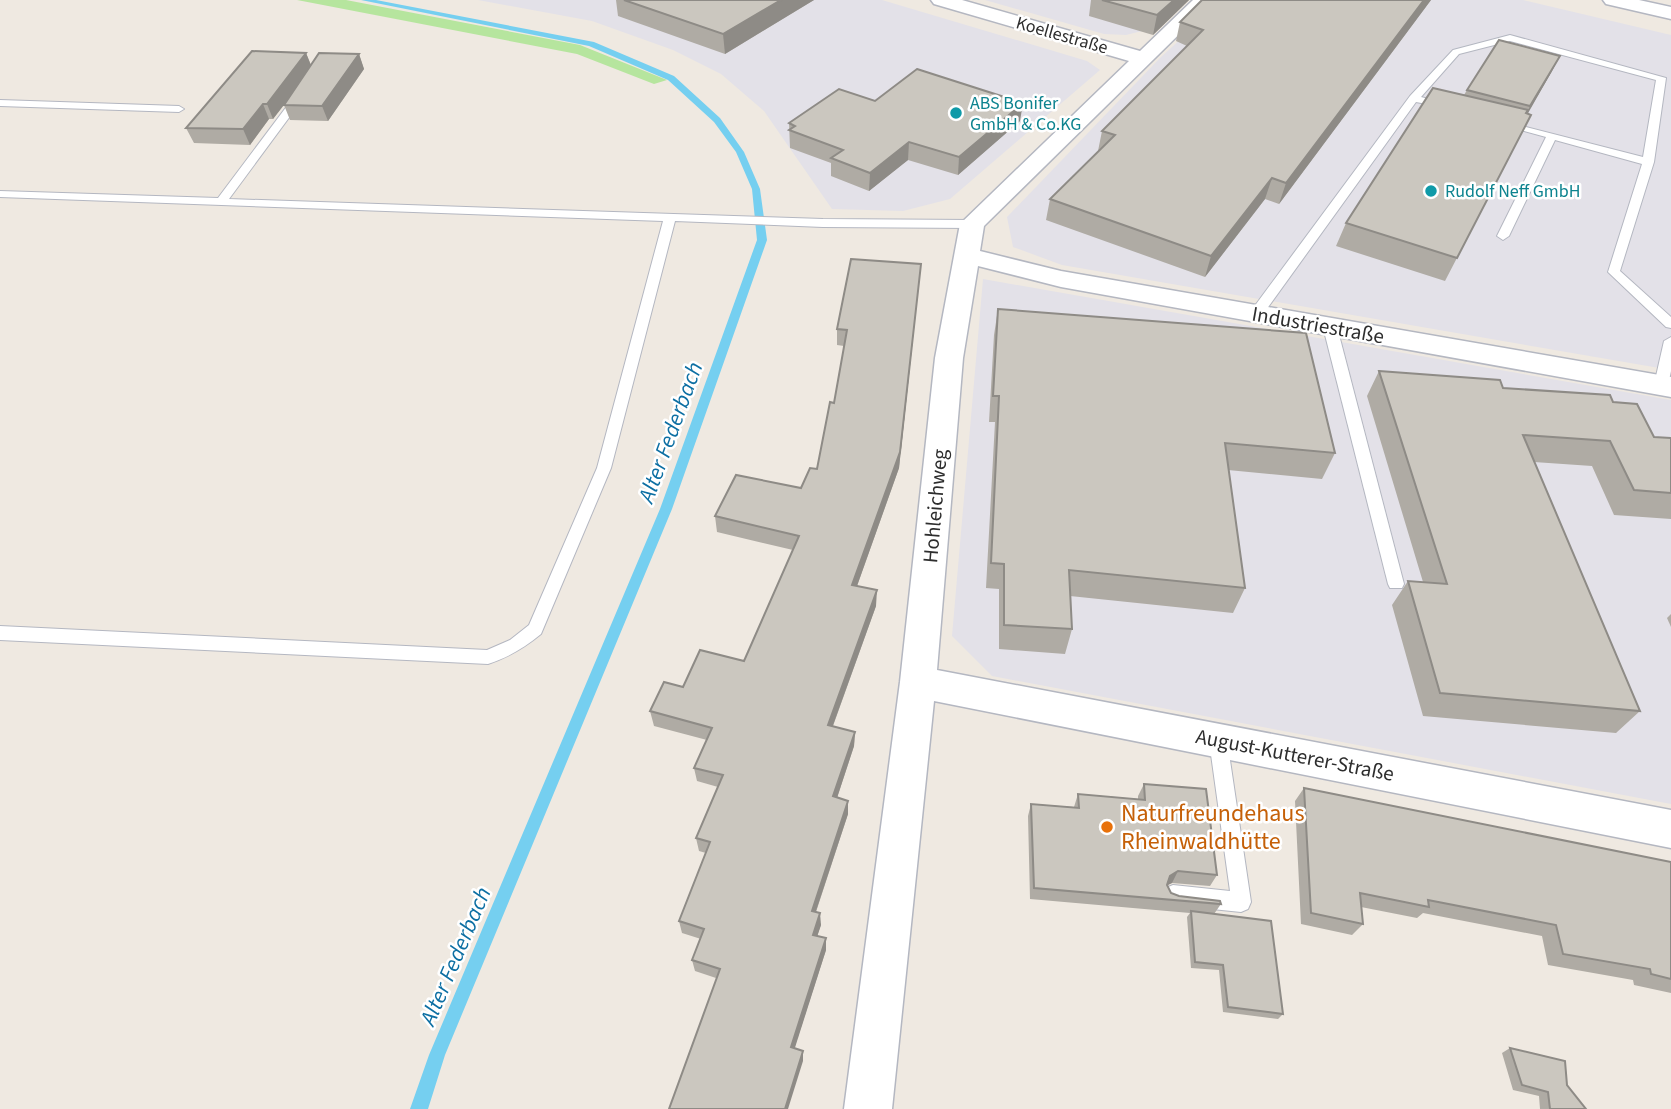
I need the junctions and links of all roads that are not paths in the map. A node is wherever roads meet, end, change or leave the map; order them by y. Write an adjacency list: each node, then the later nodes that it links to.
1 (941, 0): 5 (street, Koellestraße)
2 (1204, 0): 5 (street)
3 (1613, 0): 4 (street)
4 (1671, 13)
5 (1142, 58): 17 (street)
6 (310, 81): 15 (lane)
7 (1414, 98): 10 (lane); 13 (lane); 20 (lane)
8 (0, 103): 9 (lane)
9 (179, 108)
10 (1451, 108)
11 (1489, 119): 12 (lane)
12 (1552, 136): 13 (lane); 18 (lane)
13 (1648, 162): 21 (lane)
14 (0, 194): 15 (lane)
15 (220, 203): 16 (lane)
16 (670, 218): 17 (lane); 26 (lane)
17 (972, 224): 19 (street, Hohleichweg)
18 (1503, 236)
19 (966, 255): 20 (street, Industriestraße); 27 (street, Hohleichweg)
20 (1256, 314): 22 (street, Industriestraße)
21 (1671, 324)
22 (1330, 327): 24 (street, Industriestraße); 25 (lane)
23 (1671, 341): 24 (lane)
24 (1666, 386)
25 (1396, 584)
26 (0, 634)
27 (918, 682): 28 (street, August-Kutterer-Straße); 31 (street, Hohleichweg)
28 (1218, 740): 29 (street, August-Kutterer-Straße); 30 (lane)
29 (1671, 829)
30 (1173, 895)
31 (868, 1109)

